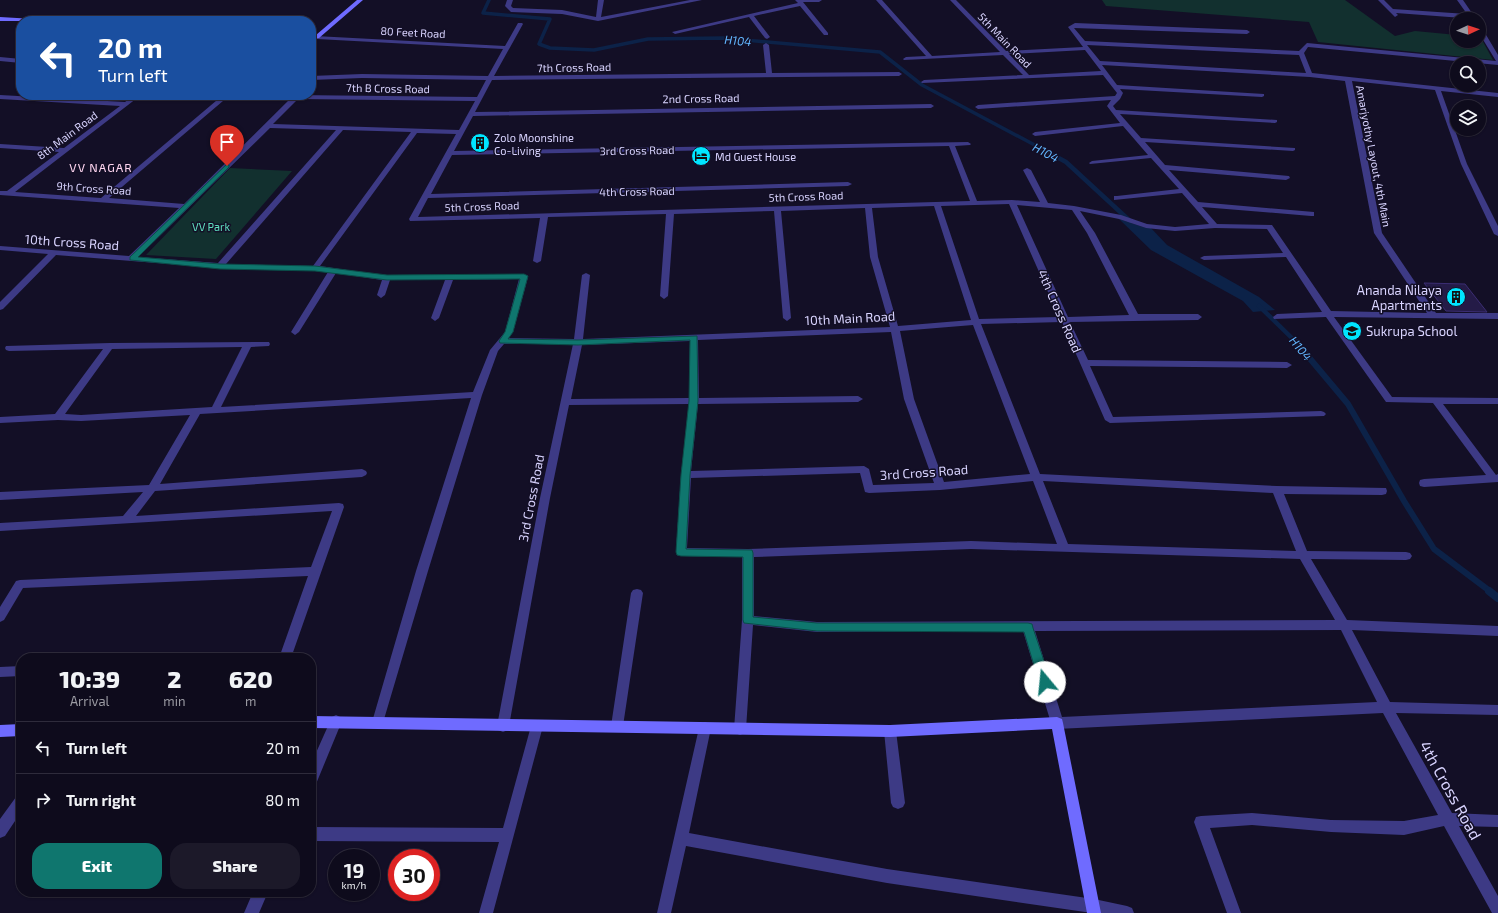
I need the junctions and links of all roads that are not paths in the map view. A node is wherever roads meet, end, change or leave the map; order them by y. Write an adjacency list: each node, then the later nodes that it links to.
1 (360, 0): 27 (street)
2 (510, 0): 19 (street)
3 (601, 0): 19 (street)
4 (659, 0): 12 (street)
5 (699, 0): 12 (street)
6 (819, 0): 11 (street)
7 (879, 0): 36 (street)
8 (953, 0): 34 (street, 5th Main Road)
9 (1381, 0): 13 (street)
10 (1460, 0): 14 (street)
11 (800, 2): 15 (street); 26 (street)
12 (658, 8): 19 (street)
13 (1391, 11): 16 (street); 17 (street)
14 (1468, 12)
15 (751, 16): 24 (street); 29 (street)
16 (1450, 16)
17 (1397, 17)
18 (0, 19): 20 (street)
19 (598, 19)
20 (16, 20)
21 (0, 24): 23 (street)
22 (520, 24): 33 (street)
23 (16, 25)
24 (676, 32)
25 (1247, 32): 32 (street)
26 (826, 34)
27 (316, 35)
28 (316, 37): 33 (street, 80 Feet Road)
29 (767, 38)
30 (1486, 40): 39 (street)
31 (766, 45): 45 (street)
32 (1085, 46): 34 (street); 35 (street); 41 (street)
33 (508, 48): 49 (street)
34 (1004, 52): 36 (street); 47 (street, 5th Main Road)
35 (1301, 53): 42 (street); 46 (street)
36 (930, 57): 38 (street)
37 (0, 59): 40 (street)
38 (906, 59)
39 (1498, 60)
40 (16, 61)
41 (1098, 63): 43 (street); 46 (street)
42 (1498, 63)
43 (1106, 73): 47 (street); 52 (street)
44 (899, 74): 45 (street, 7th Cross Road)
45 (769, 75): 49 (street, 7th Cross Road)
46 (1310, 75): 50 (street)
47 (1027, 76): 51 (street)
48 (316, 78): 49 (street, 7th Cross Road)
49 (492, 78): 60 (street)
50 (1348, 79): 53 (street); 126 (street, Amarjyothy Layout, 4th Main)
51 (924, 82)
52 (1116, 87): 54 (street); 59 (street)
53 (1437, 88): 55 (street); 109 (street)
54 (1262, 95)
55 (1498, 95)
56 (316, 96): 60 (street, 7th B Cross Road)
57 (0, 97): 58 (street)
58 (16, 98)
59 (1118, 98): 67 (street); 68 (street)
60 (480, 99): 69 (street)
61 (54, 100): 65 (street)
62 (132, 100): 65 (street, 8th Main Road)
63 (221, 100): 95 (street)
64 (293, 100): 72 (street)
65 (127, 104): 82 (street, 8th Main Road)
66 (931, 106): 69 (street, 2nd Cross Road)
67 (978, 107)
68 (1114, 112): 70 (street); 71 (street)
69 (471, 114): 75 (street)
70 (1274, 121)
71 (1125, 124): 76 (street); 77 (street)
72 (268, 126): 73 (street); 102 (street)
73 (341, 128): 74 (street); 116 (street)
74 (416, 130): 75 (street); 117 (street)
75 (461, 132): 83 (street)
76 (1035, 134)
77 (1139, 140): 81 (street); 84 (street)
78 (951, 144): 79 (street, 3rd Cross Road); 83 (street, 3rd Cross Road); 97 (street)
79 (968, 144)
80 (0, 146): 82 (street)
81 (1293, 149)
82 (64, 150): 92 (street, 8th Main Road)
83 (450, 153): 93 (street)
84 (1154, 156): 85 (street); 86 (street)
85 (1092, 163)
86 (1164, 167): 88 (street); 90 (street)
87 (1027, 170): 101 (street)
88 (1286, 178)
89 (848, 184): 93 (street, 4th Cross Road)
90 (1184, 191): 94 (street); 99 (street)
91 (0, 193): 92 (street, 9th Cross Road)
92 (9, 193): 95 (street, 9th Cross Road)
93 (426, 196): 107 (street, 5th Cross Road)
94 (1117, 198)
95 (104, 199): 102 (street, 9th Cross Road)
96 (1012, 202): 97 (street, 5th Cross Road); 101 (street, 5th Cross Road); 133 (street, 4th Cross Road)
97 (974, 203): 98 (street, 5th Cross Road)
98 (937, 204): 100 (street, 5th Cross Road); 134 (street)
99 (1196, 204): 106 (street); 108 (street)
100 (868, 205): 103 (street, 5th Cross Road); 135 (street)
101 (1045, 205): 104 (street, 5th Cross Road)
102 (186, 206): 113 (street)
103 (777, 208): 105 (street, 5th Cross Road); 132 (street)
104 (1074, 208): 108 (street, 5th Cross Road); 128 (street)
105 (670, 212): 107 (street, 5th Cross Road); 123 (street)
106 (1311, 214)
107 (544, 216): 115 (street)
108 (1216, 226): 112 (street, 5th Cross Road)
109 (1498, 234)
110 (2, 250): 111 (street, 10th Cross Road)
111 (54, 253): 113 (street, 10th Cross Road); 124 (street)
112 (1288, 255): 114 (street); 125 (street)
113 (132, 258): 116 (street, 10th Cross Road)
114 (1204, 258)
115 (537, 262)
116 (220, 266): 117 (street, 10th Cross Road)
117 (315, 268): 118 (street, 10th Cross Road)
118 (333, 271): 121 (street, 10th Cross Road); 136 (street)
119 (586, 275): 139 (street, 3rd Cross Road)
120 (450, 277): 121 (street, 10th Cross Road); 131 (street); 138 (street, 10th Cross Road)
121 (387, 278): 122 (street)
122 (381, 295)
123 (664, 296)
124 (0, 307)
125 (1328, 314): 126 (street); 130 (street); 148 (street)
126 (1434, 316): 127 (street)
127 (1498, 316)
128 (1135, 317): 129 (street, 10th Main Road); 133 (street, 10th Main Road)
129 (1198, 317)
130 (1277, 317)
131 (435, 318)
132 (787, 318)
133 (1064, 319): 134 (street, 10th Main Road); 144 (street, 4th Cross Road)
134 (976, 322): 135 (street, 10th Main Road); 159 (street)
135 (895, 329): 137 (street, 10th Main Road); 162 (street)
136 (294, 332)
137 (694, 337): 139 (street, 10th Main Road); 149 (street)
138 (503, 341): 139 (street, 10th Main Road); 146 (street)
139 (578, 342): 151 (street, 3rd Cross Road)
140 (248, 344): 141 (street); 142 (street); 152 (street)
141 (266, 344)
142 (110, 346): 143 (street); 155 (street)
143 (9, 348)
144 (1084, 363): 145 (street); 154 (street, 4th Cross Road)
145 (1287, 365)
146 (477, 395): 152 (street); 187 (street)
147 (858, 399): 149 (street)
148 (1435, 400): 150 (street); 160 (street)
149 (694, 401): 151 (street); 158 (street)
150 (1498, 401)
151 (566, 402): 189 (street, 3rd Cross Road)
152 (215, 410): 153 (street)
153 (197, 411): 155 (street); 163 (street)
154 (1321, 414)
155 (58, 417): 156 (street)
156 (0, 420)
157 (362, 473): 163 (street)
158 (686, 475): 162 (street, 3rd Cross Road); 170 (street)
159 (1037, 477): 162 (street, 3rd Cross Road); 164 (street, 3rd Cross Road); 169 (street)
160 (1496, 478): 161 (street)
161 (1424, 483)
162 (940, 486)
163 (152, 488): 166 (street); 167 (street)
164 (1277, 490): 165 (street, 3rd Cross Road); 171 (street, 4th Cross Road)
165 (1382, 491)
166 (0, 496)
167 (126, 520): 168 (street); 173 (street)
168 (0, 527)
169 (1064, 548): 170 (street); 171 (street)
170 (748, 553): 176 (street)
171 (1303, 555): 172 (street); 177 (street, 4th Cross Road)
172 (1406, 556)
173 (315, 571): 175 (street); 180 (street)
174 (637, 593): 191 (street)
175 (0, 617)
176 (748, 620): 178 (street); 193 (street)
177 (1344, 625): 178 (street); 179 (street); 183 (street, 4th Cross Road)
178 (1028, 628): 188 (street)
179 (1498, 631)
180 (287, 653)
181 (16, 671): 182 (street)
182 (0, 672)
183 (1386, 707): 184 (street); 188 (street); 200 (street, 4th Cross Road)
184 (1498, 710)
185 (336, 721): 186 (street); 187 (street); 197 (street)
186 (316, 722)
187 (378, 722): 189 (street)
188 (1058, 722): 196 (street); 207 (street)
189 (503, 726): 190 (street)
190 (538, 726): 191 (street); 204 (street)
191 (617, 726): 192 (street)
192 (705, 728): 193 (street); 205 (street)
193 (740, 729): 196 (street)
194 (16, 730): 195 (street)
195 (0, 731)
196 (890, 731): 198 (street)
197 (316, 768)
198 (898, 803)
199 (16, 808): 202 (street)
200 (1448, 819): 201 (street); 208 (street, 4th Cross Road); 213 (street)
201 (1498, 821)
202 (0, 831)
203 (316, 834): 204 (street)
204 (508, 835): 210 (street)
205 (681, 838): 207 (street); 211 (street)
206 (259, 897): 209 (street)
207 (1094, 910): 212 (street)
208 (1498, 910)
209 (251, 913)
210 (486, 913)
211 (664, 913)
212 (1127, 913)
213 (1234, 913)

